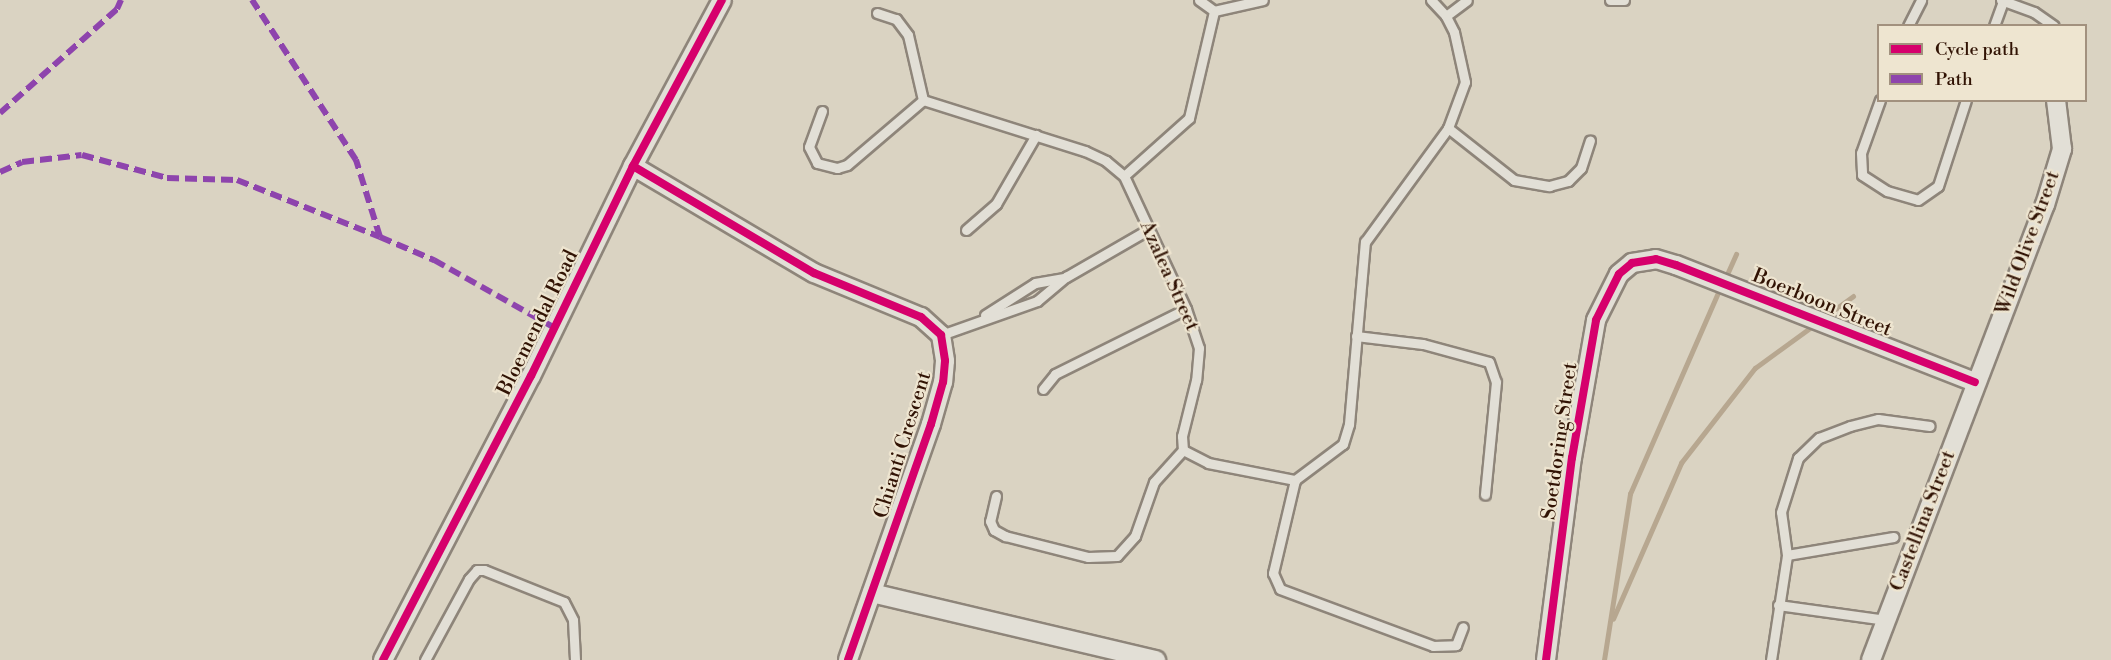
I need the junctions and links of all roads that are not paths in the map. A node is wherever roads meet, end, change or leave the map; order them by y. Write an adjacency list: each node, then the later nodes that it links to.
1 (722, 0): 24 (street, Bloemendal Road)
2 (1199, 0): 10 (lane)
3 (1263, 0): 10 (lane)
4 (1431, 0): 12 (lane)
5 (1467, 0): 12 (lane)
6 (1610, 0): 7 (lane)
7 (1624, 0)
8 (1921, 0): 13 (lane)
9 (2002, 0): 14 (lane); 15 (lane)
10 (1214, 11): 25 (lane)
11 (877, 13): 16 (lane)
12 (1446, 16): 21 (lane)
13 (1909, 24)
14 (1995, 24)
15 (2051, 24)
16 (923, 100): 20 (lane); 22 (lane)
17 (1879, 102): 18 (lane)
18 (1965, 102)
19 (2056, 102): 34 (street, Wild Olive Street)
20 (822, 111)
21 (1448, 128): 23 (lane); 33 (lane)
22 (1036, 135): 25 (lane); 27 (lane)
23 (1590, 140)
24 (633, 166): 32 (street); 47 (street, Bloemendal Road)
25 (1124, 176): 26 (lane, Azalea Street)
26 (1149, 229): 29 (lane); 30 (lane, Azalea Street)
27 (966, 230)
28 (1656, 259): 34 (street, Boerboon Street); 52 (street, Soetdoring Street)
29 (1066, 277): 31 (lane); 31 (lane)
30 (1186, 309): 35 (lane); 37 (lane, Azalea Street)
31 (981, 318): 32 (lane)
32 (941, 335): 43 (street, Chianti Crescent)
33 (1356, 336): 38 (lane); 39 (lane)
34 (1975, 382): 45 (street, Castellina Street)
35 (1043, 389)
36 (1930, 426): 42 (lane)
37 (1183, 450): 38 (lane); 40 (lane)
38 (1295, 480): 46 (lane)
39 (1485, 494)
40 (996, 496)
41 (1893, 537): 42 (lane)
42 (1787, 555): 44 (lane)
43 (872, 593): 50 (street, Chianti Crescent); 51 (street)
44 (1778, 605): 45 (lane); 53 (lane)
45 (1886, 620): 54 (street, Castellina Street)
46 (1463, 627)
47 (383, 660)
48 (425, 660): 49 (lane)
49 (575, 660)
50 (848, 660)
51 (1156, 660)
52 (1546, 660)
53 (1772, 660)
54 (1871, 660)

